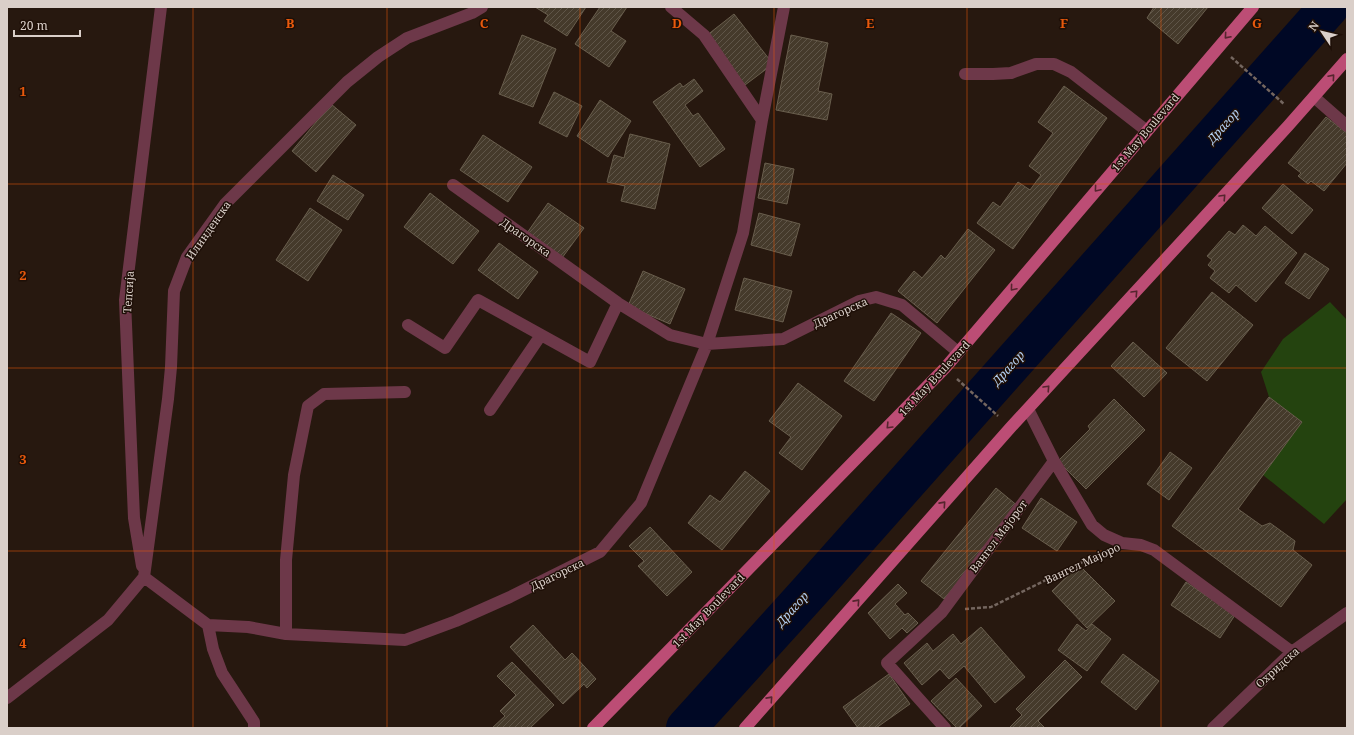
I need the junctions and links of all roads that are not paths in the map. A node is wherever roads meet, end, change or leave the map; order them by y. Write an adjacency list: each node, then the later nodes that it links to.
1 (161, 7): 22 (street, Тепсија)
2 (482, 7): 22 (street, Илинденска)
3 (671, 7): 9 (street)
4 (784, 7): 9 (street)
5 (1253, 7): 11 (main road, 1st May Boulevard, one-way to 11)
6 (1347, 59): 8 (main road, one-way to 6)
7 (965, 74): 11 (street)
8 (1314, 97): 10 (street); 19 (main road, one-way to 8)
9 (762, 120): 16 (street)
10 (1347, 126)
11 (1147, 131): 17 (main road, 1st May Boulevard, one-way to 17)
12 (453, 186): 13 (street, Драгорска)
13 (618, 302): 15 (street); 16 (street, Драгорска)
14 (408, 324): 15 (street)
15 (541, 335): 20 (street)
16 (707, 344): 17 (street, Драгорска); 25 (street, Драгорска)
17 (958, 352): 29 (main road, 1st May Boulevard, one-way to 29)
18 (405, 392): 25 (street)
19 (1028, 409): 21 (street); 30 (main road, one-way to 19)
20 (490, 410)
21 (1054, 461): 26 (street, Вангел Мајоро); 31 (street, Вангел Маjорот)
22 (144, 577): 24 (street); 27 (street)
23 (1347, 613): 26 (street, Охридска)
24 (208, 625): 25 (street, Драгорска); 28 (street)
25 (286, 634)
26 (1292, 652): 32 (street, Охридска)
27 (7, 698)
28 (254, 728)
29 (593, 728)
30 (744, 728)
31 (945, 728)
32 (1213, 728)

